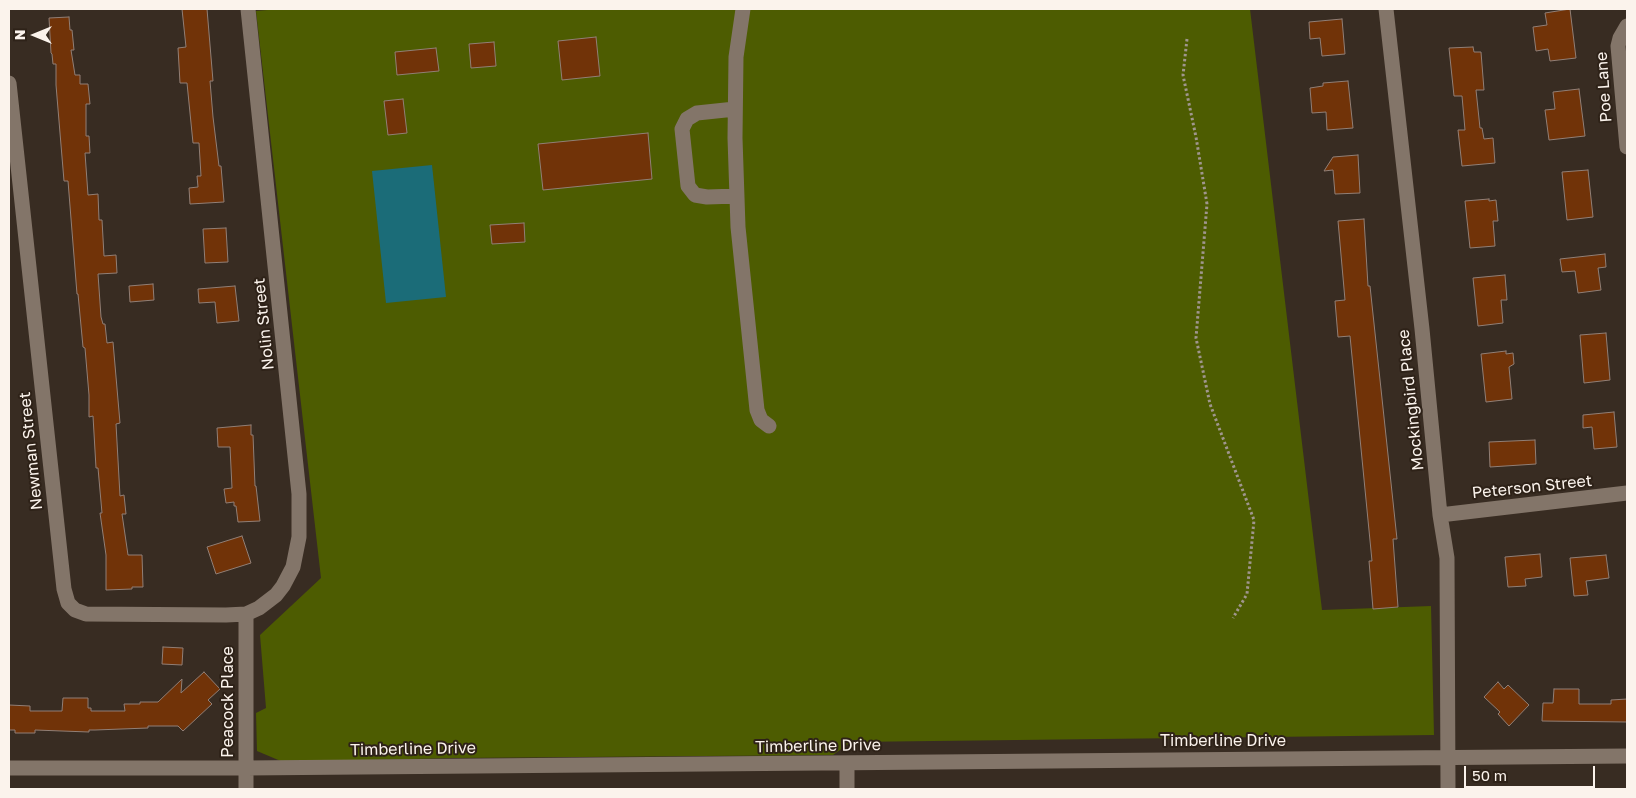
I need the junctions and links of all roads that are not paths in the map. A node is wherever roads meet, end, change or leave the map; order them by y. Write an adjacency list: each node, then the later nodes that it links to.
1 (248, 9): 14 (street, Nolin Street)
2 (739, 9): 6 (street)
3 (744, 9): 6 (street)
4 (1386, 9): 13 (street, Mockingbird Place)
5 (1627, 26): 9 (street, Poe Lane)
6 (740, 29): 8 (street)
7 (9, 84): 14 (street, Newman Street)
8 (736, 109): 10 (street); 10 (street)
9 (1627, 147)
10 (737, 196): 11 (street)
11 (769, 426)
12 (1627, 494): 13 (street, Peterson Street)
13 (1440, 514): 16 (street, Mockingbird Place)
14 (246, 614): 19 (street, Peacock Place)
15 (1627, 756): 16 (street, Timberline Drive)
16 (1447, 758): 17 (street, Timberline Drive); 22 (street, Mockingbird Place)
17 (847, 763): 19 (street, Timberline Drive); 21 (street)
18 (9, 768): 19 (street, Timberline Drive)
19 (246, 768): 20 (street, Peacock Place)
20 (246, 789)
21 (847, 789)
22 (1448, 789)

